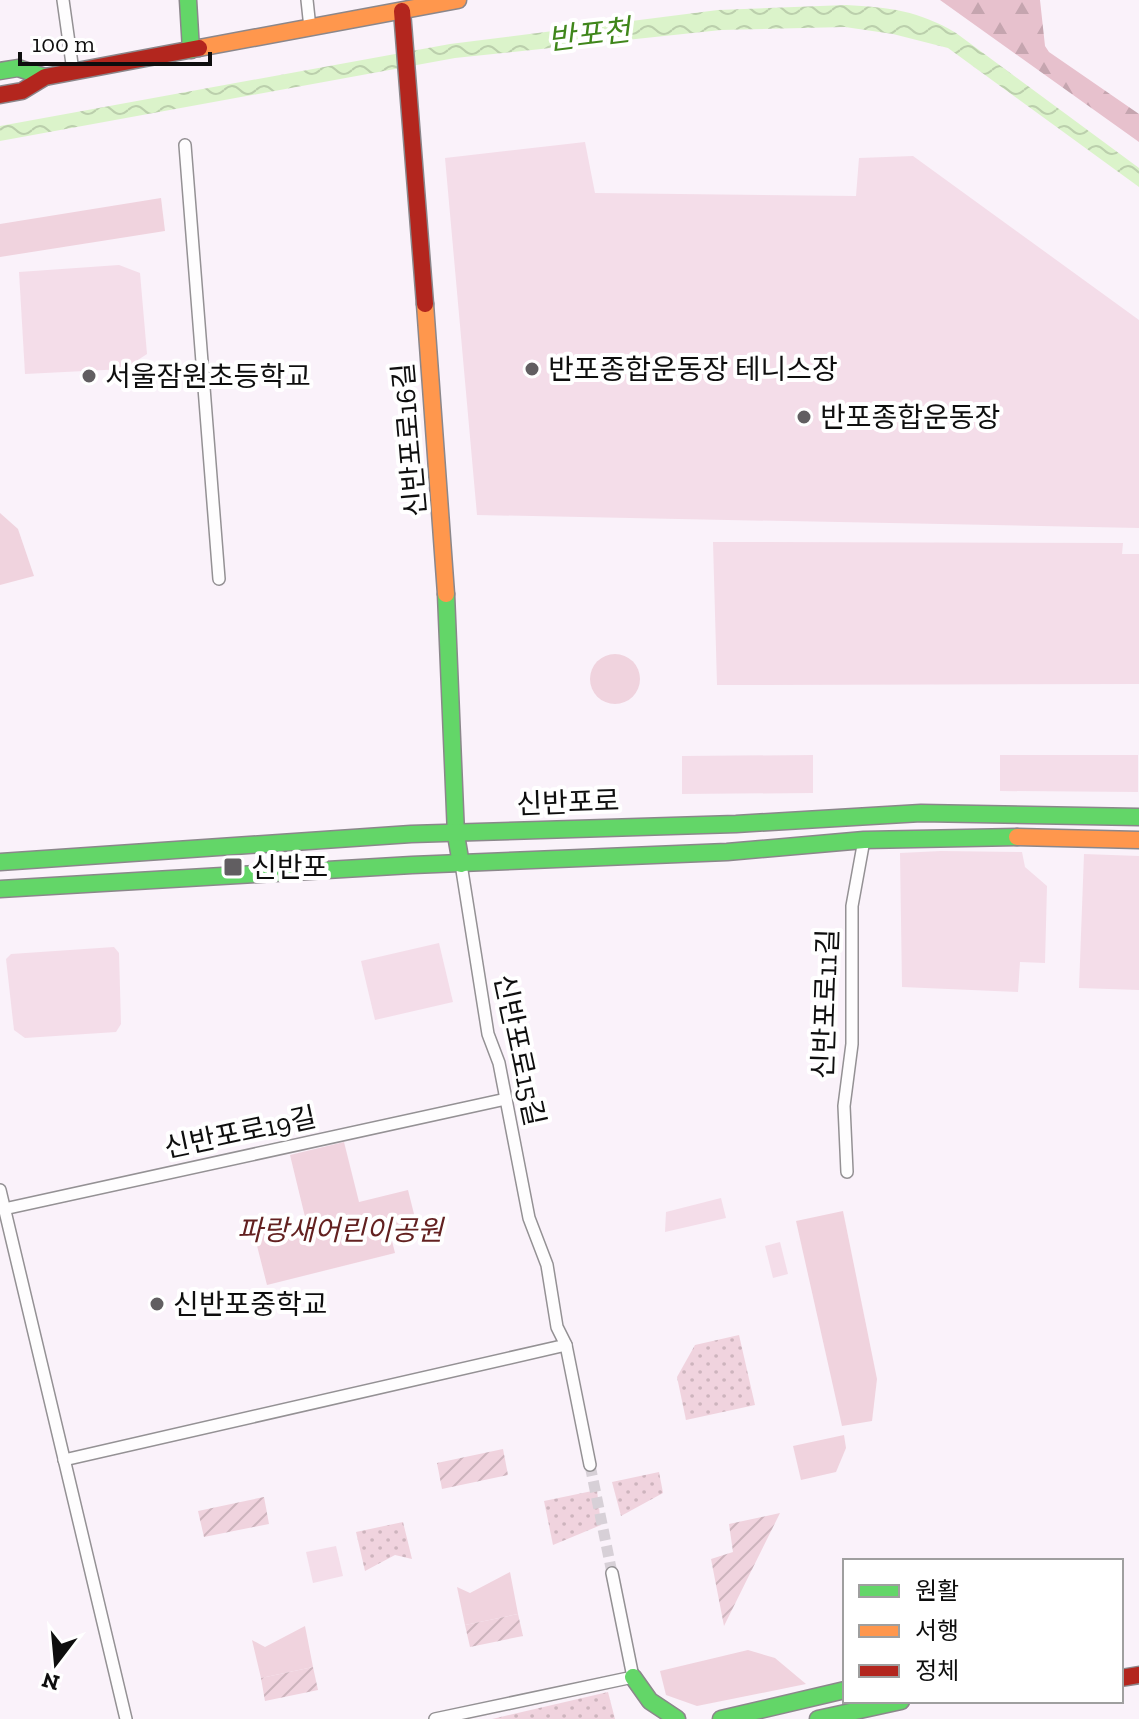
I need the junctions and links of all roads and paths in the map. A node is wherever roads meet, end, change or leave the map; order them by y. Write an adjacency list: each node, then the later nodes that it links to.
1 (63, 0): 9 (street)
2 (188, 0): 7 (main road)
3 (307, 0): 6 (street)
4 (458, 0): 5 (main road)
5 (391, 8): 6 (main road); 15 (main road, 신반포로16길)
6 (310, 28): 7 (main road)
7 (191, 50): 9 (main road)
8 (0, 71): 10 (main road)
9 (73, 71): 10 (main road)
10 (45, 77): 11 (main road)
11 (0, 95)
12 (185, 145): 13 (street)
13 (219, 579)
14 (1139, 817): 15 (main road, 신반포로)
15 (456, 835): 18 (main road, 신반포로); 19 (main road, 신반포로16길)
16 (864, 840): 17 (main road, 신반포로); 19 (main road, 신반포로); 22 (street, 신반포로11길)
17 (1139, 840)
18 (0, 862)
19 (461, 864): 20 (main road, 신반포로); 21 (street, 신반포로15길)
20 (0, 889)
21 (506, 1099): 24 (street, 신반포로19길); 25 (street, 신반포로15길)
22 (847, 1172)
23 (0, 1190): 24 (street)
24 (4, 1209): 26 (street)
25 (566, 1345): 26 (street); 27 (street, 신반포로15길)
26 (64, 1460): 32 (street)
27 (590, 1465)
28 (612, 1573): 29 (street)
29 (633, 1677): 33 (street); 34 (main road)
30 (843, 1690): 35 (main road)
31 (892, 1703): 36 (main road)
32 (126, 1719)
33 (435, 1719)
34 (677, 1719)
35 (721, 1719)
36 (818, 1719)

